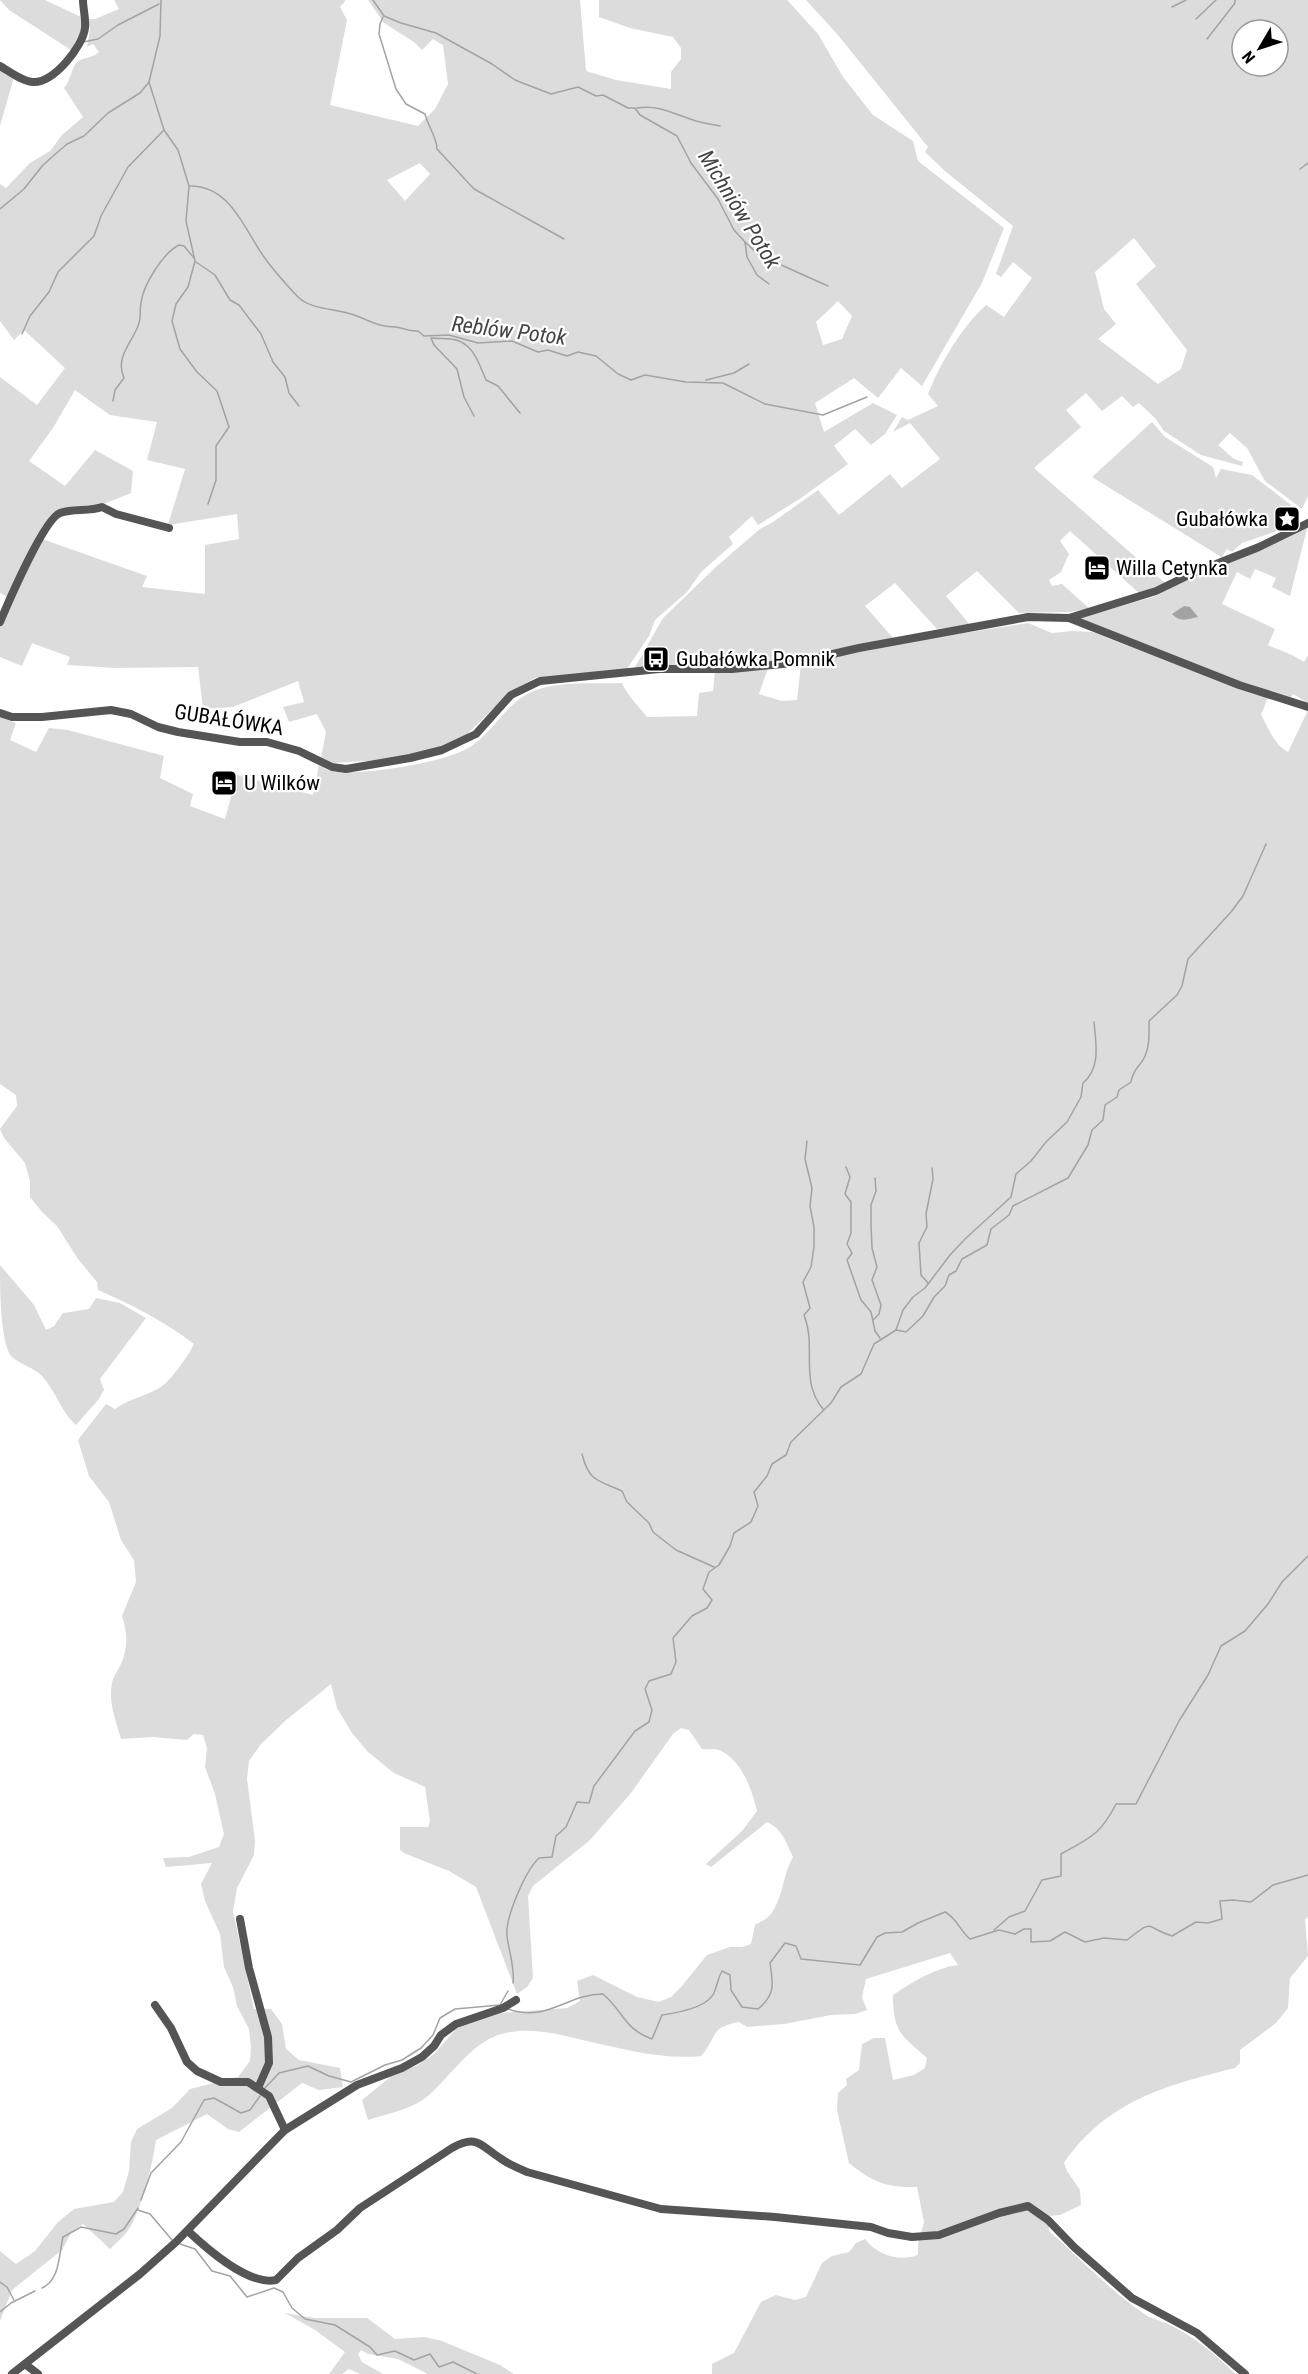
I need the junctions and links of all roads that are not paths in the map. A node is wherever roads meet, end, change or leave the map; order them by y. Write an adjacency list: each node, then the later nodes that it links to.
1 (83, 0): 2 (street)
2 (0, 66)
3 (1308, 523): 5 (street, GUBAŁÓWKA)
4 (169, 528): 6 (street)
5 (1069, 618): 7 (street, GUBAŁÓWKA); 8 (street, GUBAŁÓWKA)
6 (0, 622)
7 (1308, 707)
8 (0, 713)
9 (240, 1919): 12 (street)
10 (516, 2000): 13 (street)
11 (155, 2005): 12 (street)
12 (258, 2088): 13 (street)
13 (285, 2130): 14 (street)
14 (188, 2231): 15 (street); 18 (street)
15 (25, 2364): 16 (street); 17 (street)
16 (12, 2374)
17 (38, 2374)
18 (1245, 2374)

